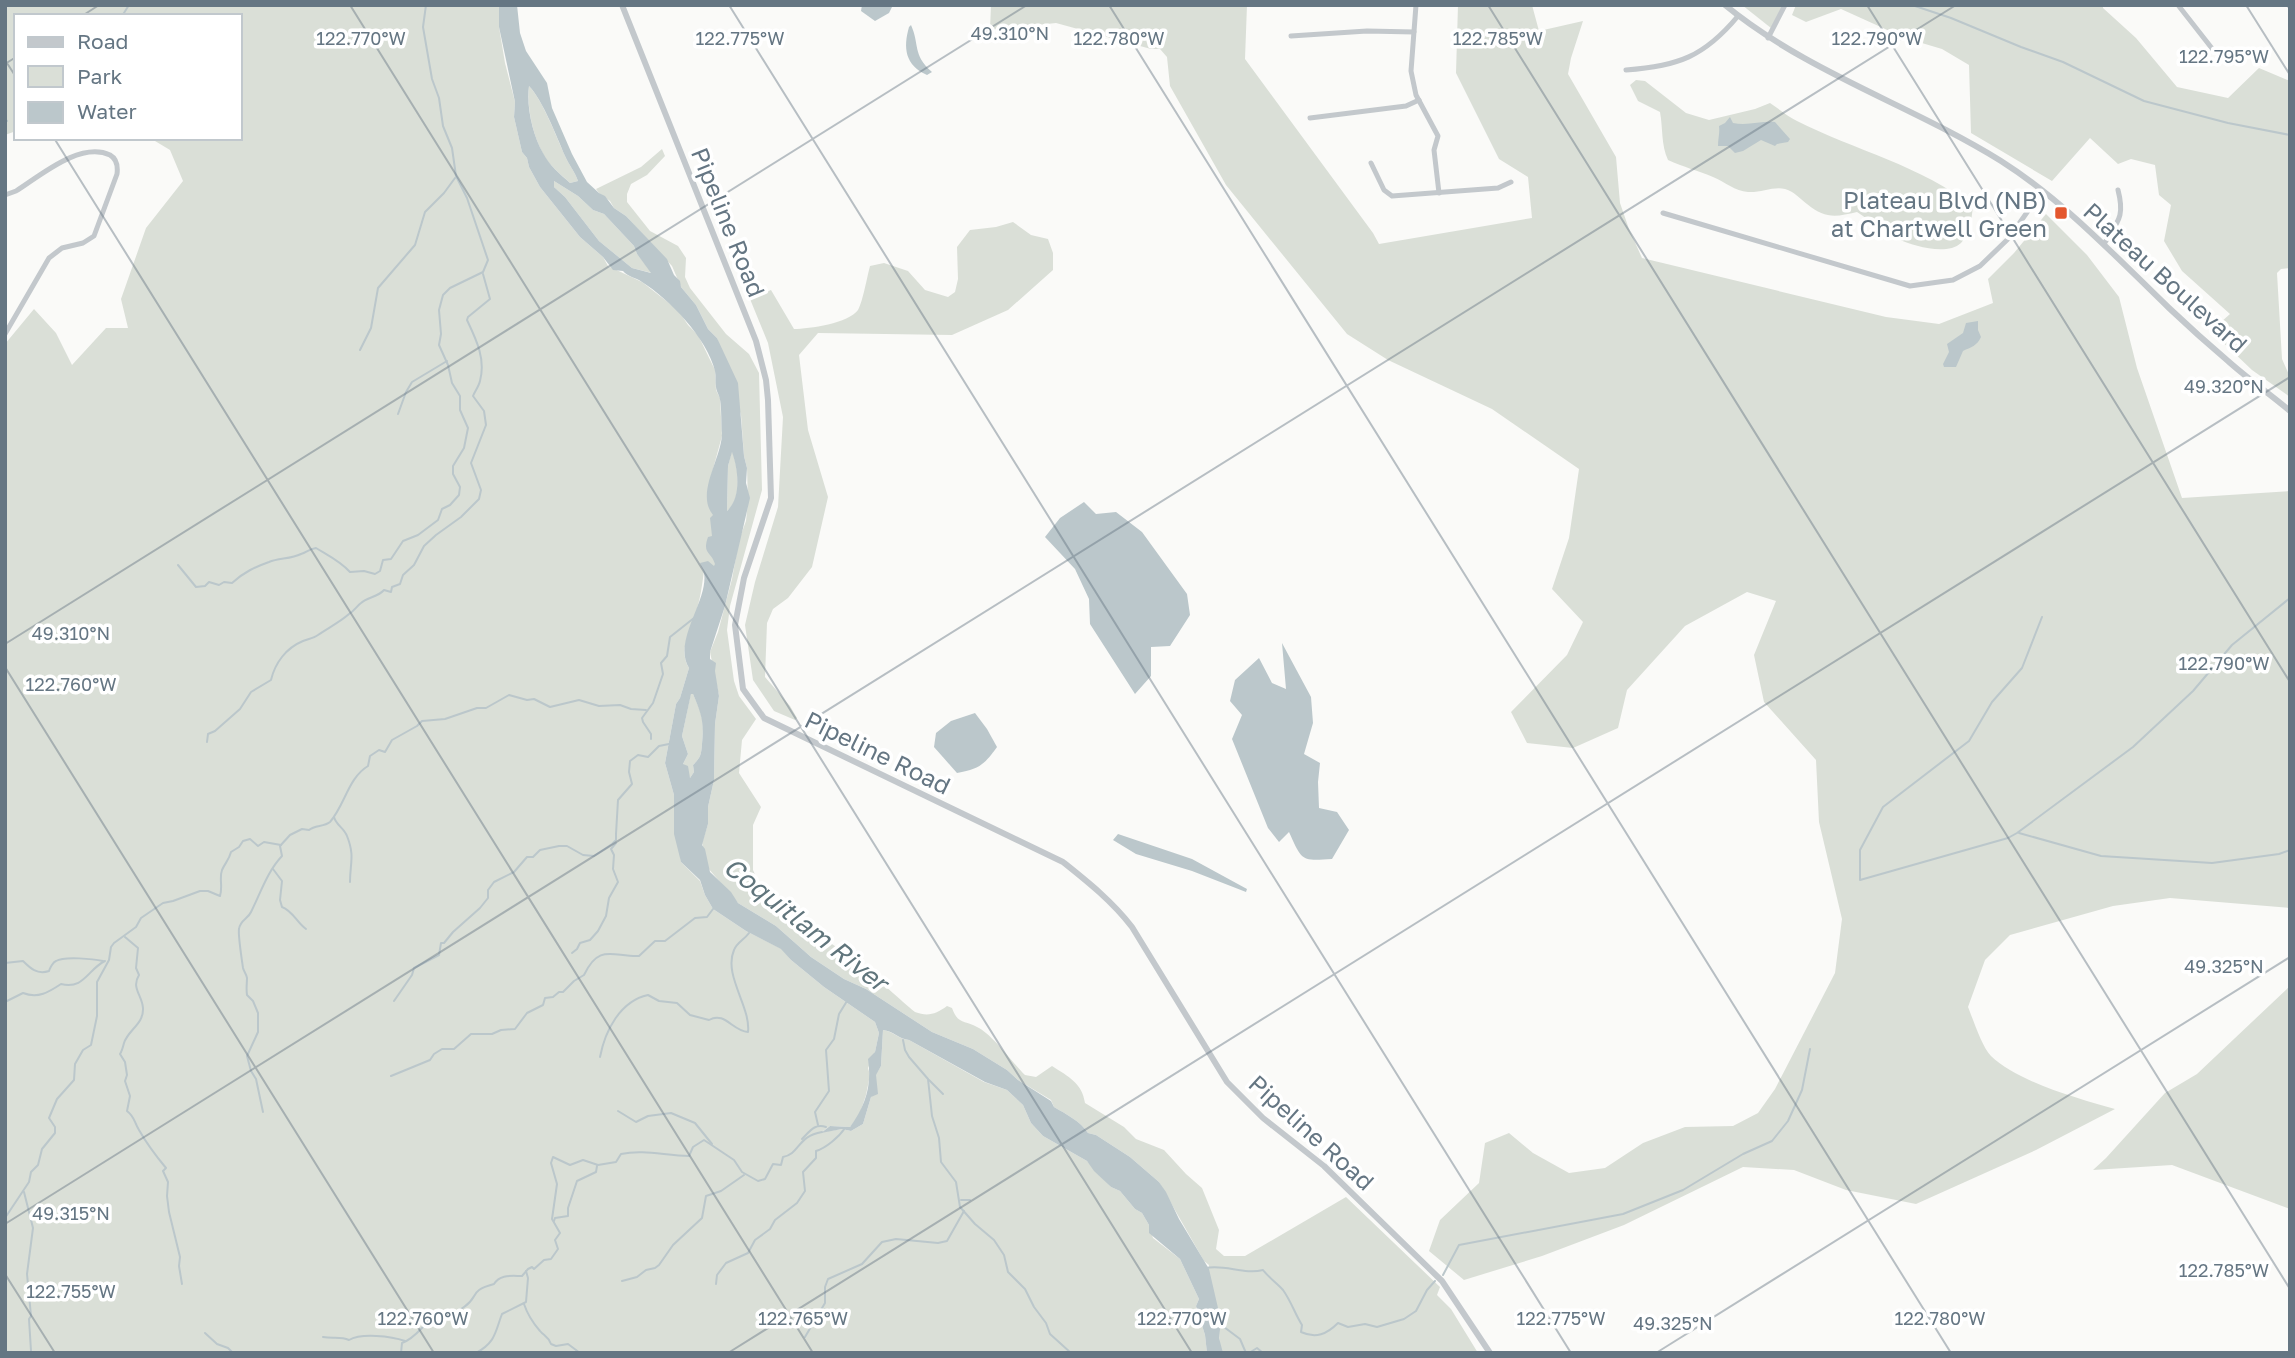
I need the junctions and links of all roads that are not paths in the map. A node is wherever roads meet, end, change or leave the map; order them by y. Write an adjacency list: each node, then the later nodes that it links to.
1 (622, 5): 24 (street, Pipeline Road)
2 (1416, 5): 7 (street)
3 (1725, 5): 6 (street, Plateau Boulevard)
4 (1785, 5): 9 (street)
5 (2178, 5): 10 (street)
6 (1738, 16): 9 (street, Plateau Boulevard); 11 (street)
7 (1414, 32): 8 (street); 12 (street)
8 (1291, 36)
9 (1768, 38): 17 (street, Plateau Boulevard)
10 (2214, 51)
11 (1626, 70)
12 (1419, 100): 13 (street); 18 (street)
13 (1310, 118)
14 (1371, 163): 18 (street)
15 (1511, 182): 18 (street)
16 (2118, 190): 21 (street)
17 (2042, 191): 20 (street); 21 (street, Plateau Boulevard)
18 (1438, 192)
19 (5, 195): 22 (street)
20 (1663, 213)
21 (2104, 244): 23 (street, Plateau Boulevard)
22 (5, 334)
23 (2290, 411)
24 (1490, 1353)

